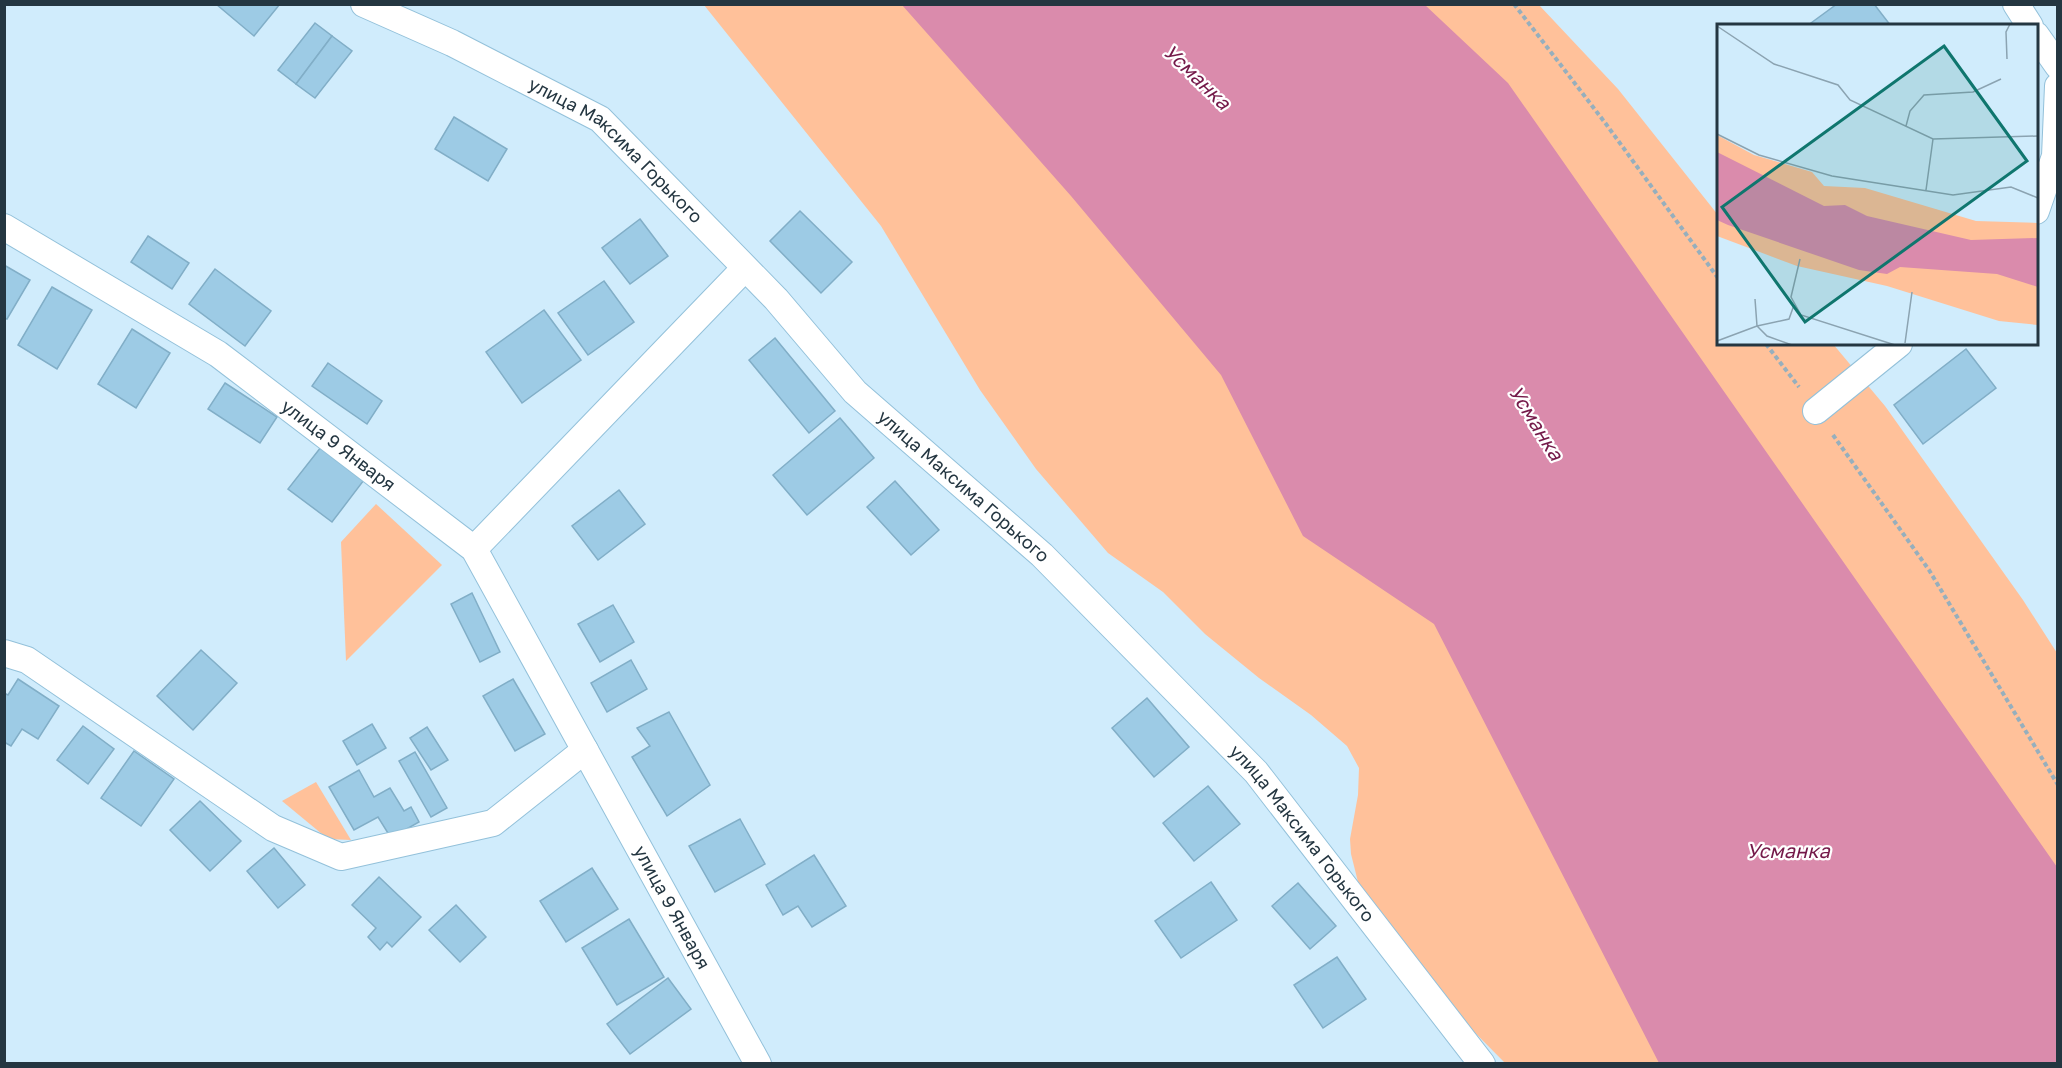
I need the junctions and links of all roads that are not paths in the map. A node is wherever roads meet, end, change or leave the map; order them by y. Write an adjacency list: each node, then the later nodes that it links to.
1 (364, 4): 10 (street, улица Максима Горького)
2 (2016, 4): 3 (street)
3 (2029, 24)
4 (2038, 36): 5 (street)
5 (2058, 66)
6 (2058, 86): 7 (street)
7 (2056, 155): 8 (street)
8 (2038, 208)
9 (4, 227): 13 (street, улица 9 Января)
10 (744, 269): 13 (street); 17 (street, улица Максима Горького)
11 (1898, 345): 12 (street)
12 (1816, 411)
13 (474, 549): 15 (street, улица 9 Января)
14 (4, 653): 15 (street)
15 (585, 750): 16 (street, улица 9 Января)
16 (758, 1064)
17 (1482, 1064)

